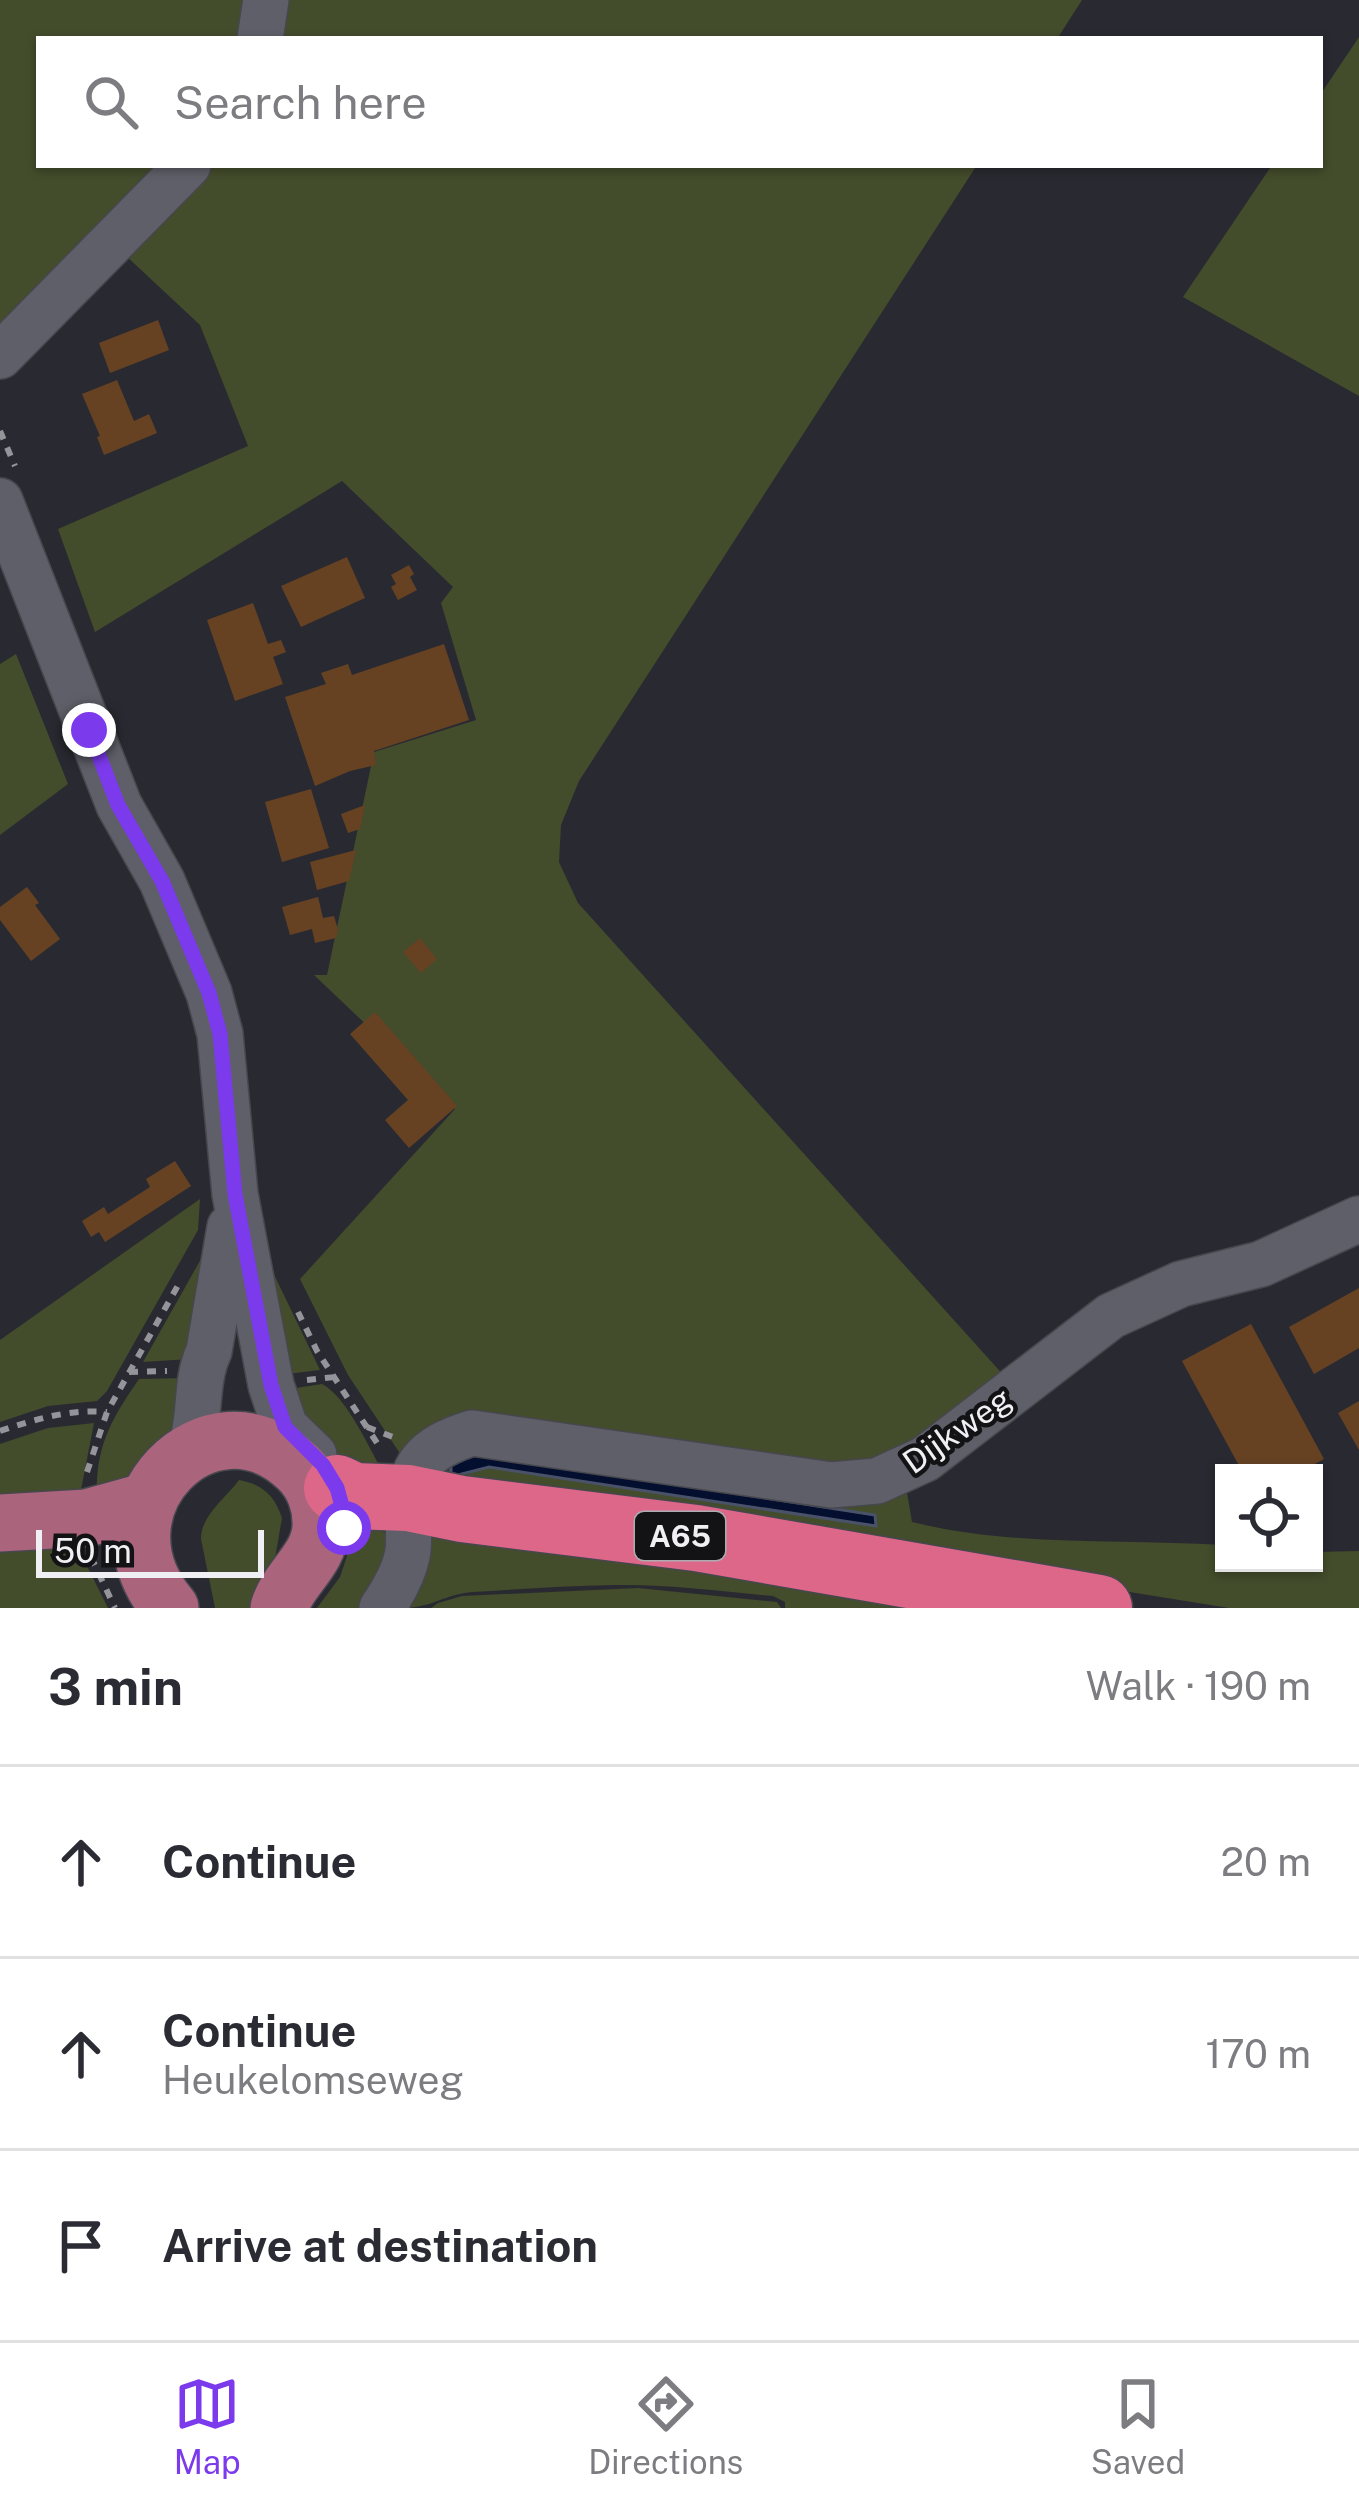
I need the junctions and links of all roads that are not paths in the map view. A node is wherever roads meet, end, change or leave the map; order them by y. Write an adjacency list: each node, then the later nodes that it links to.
1 (266, 0): 2 (street)
2 (260, 36)
3 (185, 168): 4 (street)
4 (0, 356)
5 (0, 501): 6 (street)
6 (235, 1194): 8 (street); 9 (street)
7 (1359, 1220): 11 (street, Dijkweg)
8 (201, 1448): 9 (main road); 10 (main road); 14 (main road)
9 (328, 1489): 11 (highway, A65); 15 (main road); 16 (main road)
10 (148, 1501): 12 (main road); 13 (main road)
11 (426, 1507): 17 (street); 18 (highway, A65)
12 (0, 1523)
13 (170, 1608)
14 (200, 1608)
15 (279, 1608)
16 (302, 1608)
17 (382, 1608)
18 (1099, 1608)

